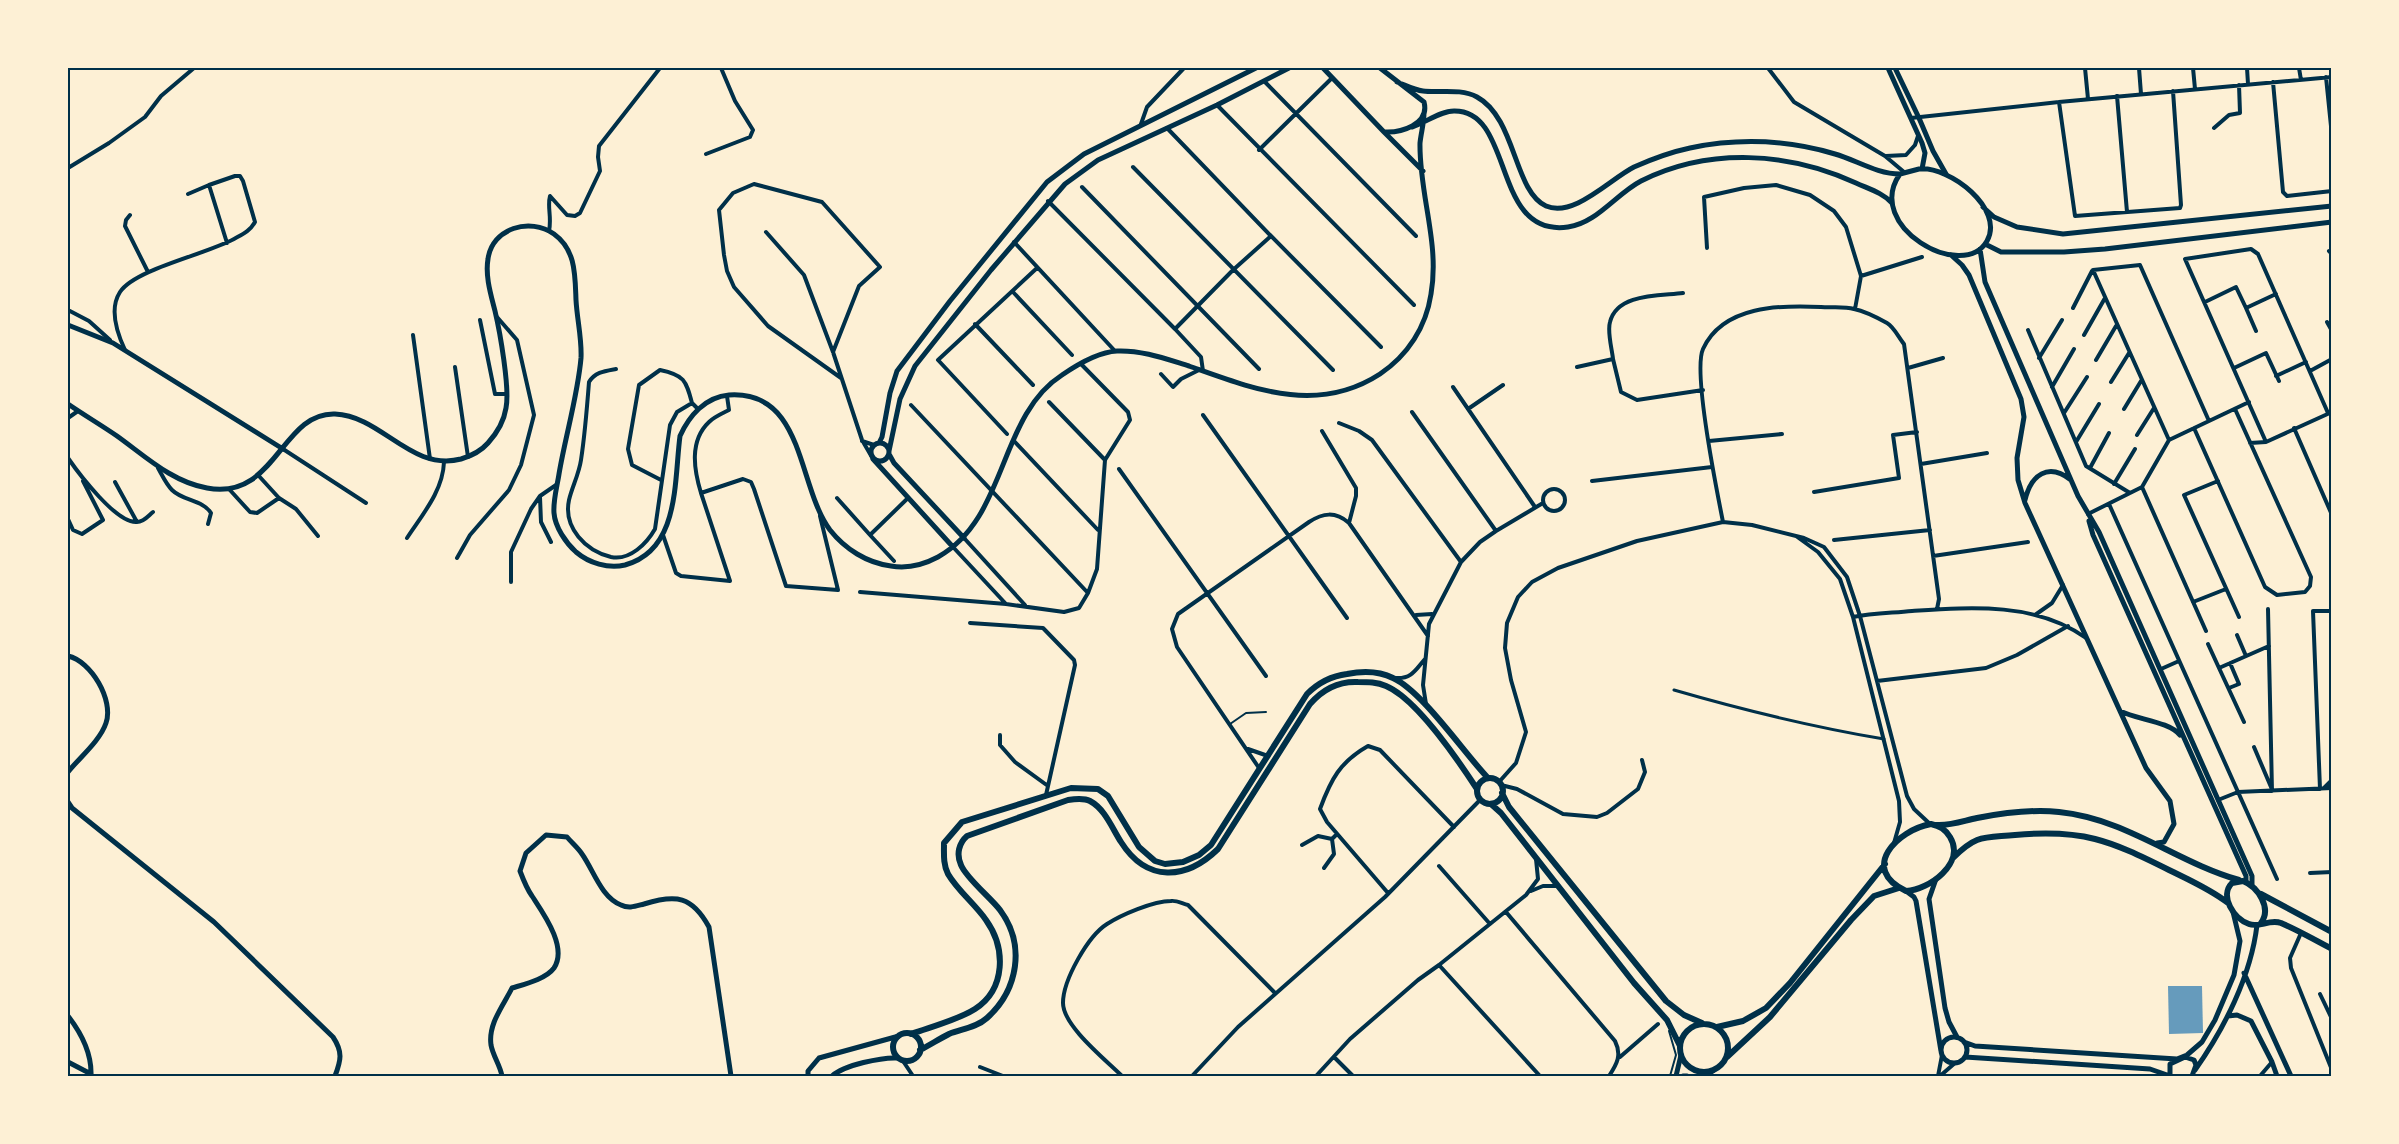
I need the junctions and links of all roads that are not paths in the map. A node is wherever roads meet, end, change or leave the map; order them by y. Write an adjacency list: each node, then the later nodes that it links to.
1 (194, 68): 49 (street)
2 (660, 68): 65 (street)
3 (721, 68): 46 (street)
4 (1184, 68): 38 (street)
5 (1256, 68): 38 (main road)
6 (1288, 68): 21 (main road)
7 (1323, 68): 17 (main road)
8 (1380, 68): 22 (main road)
9 (1768, 68): 47 (street)
10 (1888, 68): 35 (main road)
11 (1895, 68): 36 (main road)
12 (2085, 68): 30 (street)
13 (2139, 68): 28 (street)
14 (2193, 68): 26 (street)
15 (2247, 68): 24 (street)
16 (2299, 68): 20 (street)
17 (1333, 77): 34 (street); 42 (main road)
18 (2326, 77): 19 (street); 20 (street); 44 (street)
19 (2331, 77)
20 (2301, 80): 23 (street)
21 (1264, 81): 32 (main road); 34 (street)
22 (1397, 82): 33 (main road); 52 (main road)
23 (2273, 82): 24 (street); 56 (street)
24 (2248, 84): 25 (street)
25 (2239, 85): 26 (street); 41 (street)
26 (2196, 89): 27 (street)
27 (2173, 91): 28 (street); 62 (street)
28 (2141, 94): 29 (street)
29 (2117, 96): 30 (street); 62 (street)
30 (2088, 99): 31 (street)
31 (2059, 102): 36 (street); 62 (street)
32 (1217, 105): 39 (main road); 45 (street)
33 (1424, 112): 37 (main road); 40 (main road)
34 (1297, 114): 45 (street); 68 (street)
35 (1911, 118): 36 (street); 43 (main road)
36 (1918, 118): 53 (main road)
37 (1424, 124): 40 (main road); 51 (main road); 59 (main road)
38 (1141, 125): 179 (main road)
39 (1167, 127): 58 (main road); 67 (street)
40 (1412, 127): 42 (main road)
41 (2214, 128)
42 (1384, 132): 51 (main road)
43 (1918, 135): 47 (street); 50 (main road)
44 (2331, 136)
45 (1259, 150): 88 (street)
46 (706, 154)
47 (1884, 156): 52 (street)
48 (1133, 167): 77 (street)
49 (68, 168)
50 (1923, 169): 52 (main road); 53 (main road)
51 (1423, 171): 129 (main road)
52 (1902, 173): 59 (main road)
53 (1946, 174): 61 (main road)
54 (208, 186): 57 (street); 69 (street); 69 (street)
55 (1082, 187): 89 (street)
56 (2331, 191)
57 (188, 194)
58 (1048, 201): 70 (main road); 101 (street)
59 (1892, 203): 74 (main road)
60 (2331, 206): 61 (main road)
61 (1983, 207): 71 (main road)
62 (2127, 213)
63 (130, 215): 79 (street)
64 (2331, 222): 71 (main road)
65 (549, 231): 94 (main road); 202 (main road)
66 (766, 232): 112 (street)
67 (1270, 236): 77 (street); 108 (street)
68 (1416, 236)
69 (227, 243): 79 (street)
70 (1014, 243): 76 (street); 182 (main road)
71 (1985, 244): 73 (main road)
72 (1707, 248): 80 (street)
73 (1980, 249): 74 (main road); 81 (main road)
74 (1951, 255): 82 (main road)
75 (1922, 257): 80 (street)
76 (1037, 268): 83 (street); 111 (street)
77 (1233, 270): 89 (street); 128 (street)
78 (2093, 270): 86 (street); 90 (street); 162 (street)
79 (148, 272): 110 (street)
80 (1861, 276): 92 (street)
81 (1985, 282): 82 (main road); 199 (main road)
82 (1974, 287): 216 (main road)
83 (1013, 292): 98 (street); 114 (street)
84 (1683, 293): 117 (street)
85 (2276, 294): 87 (street); 91 (street); 120 (street)
86 (2105, 298): 100 (street); 106 (street)
87 (2205, 302): 91 (street); 125 (street)
88 (1413, 305)
89 (1197, 306): 101 (street); 127 (street)
90 (2073, 308)
91 (2246, 308): 103 (street)
92 (1855, 309): 124 (street); 142 (street)
93 (68, 310): 107 (street)
94 (496, 317): 143 (main road); 243 (street)
95 (480, 320): 143 (street)
96 (2062, 320): 116 (street)
97 (2327, 321): 104 (street)
98 (975, 324): 138 (street); 169 (street)
99 (68, 325): 107 (main road)
100 (2116, 325): 113 (street); 119 (street)
101 (1175, 329): 129 (street)
102 (2028, 330): 116 (street)
103 (2256, 331)
104 (2331, 331)
105 (413, 334): 186 (street)
106 (2084, 335)
107 (113, 343): 110 (main road)
108 (1381, 347)
109 (2074, 349): 141 (street)
110 (125, 350): 180 (main road)
111 (1116, 351): 121 (main road); 129 (main road)
112 (833, 352): 134 (street); 134 (street)
113 (2129, 352): 135 (street); 137 (street)
114 (1072, 355)
115 (1943, 358): 124 (street)
116 (2039, 358): 141 (street)
117 (1613, 359): 123 (street); 142 (street)
118 (2331, 359): 130 (street)
119 (2096, 360)
120 (2306, 362): 130 (street); 132 (street)
121 (1081, 364): 174 (main road); 188 (street)
122 (455, 367): 184 (street)
123 (1577, 367)
124 (1908, 368): 167 (street)
125 (2234, 368): 132 (street); 146 (street)
126 (616, 369): 197 (street)
127 (1258, 369)
128 (1333, 370)
129 (1201, 371): 131 (street)
130 (2310, 371): 158 (street)
131 (1161, 374)
132 (2276, 376): 136 (street)
133 (2087, 377): 159 (street)
134 (841, 378): 172 (street)
135 (2142, 380): 151 (street); 153 (street)
136 (2279, 381)
137 (2111, 382)
138 (1033, 385)
139 (1503, 386): 152 (street)
140 (1453, 387): 152 (street)
141 (2052, 388): 159 (street)
142 (1703, 390): 175 (street)
143 (507, 394): 184 (main road)
144 (727, 396): 155 (main road); 208 (street); 222 (main road)
145 (1049, 402): 188 (street)
146 (2249, 402): 154 (street); 177 (street)
147 (692, 403): 155 (street); 197 (street); 197 (street)
148 (68, 404): 156 (main road)
149 (2099, 404): 176 (street)
150 (911, 405): 206 (street)
151 (2154, 408): 171 (street); 173 (street)
152 (1468, 409): 218 (street)
153 (2124, 409)
154 (2235, 409): 162 (street); 178 (street)
155 (698, 410): 231 (main road)
156 (78, 411): 161 (street); 191 (main road)
157 (1412, 412): 230 (street)
158 (2330, 412): 165 (street)
159 (2063, 414): 176 (street)
160 (1203, 415): 235 (street)
161 (68, 418)
162 (2209, 421): 164 (street)
163 (1339, 423): 245 (street)
164 (2194, 428): 173 (street); 200 (street)
165 (2294, 428): 177 (street); 221 (street)
166 (1322, 431): 226 (street)
167 (1917, 432): 190 (street); 207 (street)
168 (2109, 433): 193 (street)
169 (1007, 434)
170 (1782, 434): 175 (street)
171 (2136, 435)
172 (862, 440): 179 (street); 187 (street)
173 (2169, 440): 204 (street)
174 (1014, 441): 206 (main road); 228 (street)
175 (1709, 441): 192 (street)
176 (2076, 442): 193 (street)
177 (2266, 442): 178 (street)
178 (2250, 443): 200 (street)
179 (876, 444): 182 (main road); 187 (main road)
180 (283, 449): 186 (main road); 196 (main road); 214 (street)
181 (2135, 449): 203 (street)
182 (889, 453): 187 (main road); 237 (main road)
183 (1987, 453): 190 (street)
184 (468, 457): 189 (main road)
185 (68, 458): 195 (street)
186 (430, 459): 189 (main road)
187 (873, 459): 213 (main road)
188 (1105, 460): 228 (street)
189 (444, 462): 236 (street)
190 (1921, 464): 229 (street)
191 (157, 466): 205 (main road); 227 (street)
192 (1712, 467): 198 (street); 225 (street)
193 (2090, 468): 203 (street)
194 (1119, 469): 251 (street)
195 (79, 474): 223 (street); 224 (street)
196 (258, 475): 205 (main road); 211 (street)
197 (661, 480)
198 (1592, 481)
199 (2072, 481): 216 (main road); 220 (main road)
200 (2218, 481): 248 (street)
201 (115, 482): 224 (street)
202 (557, 484): 210 (street); 231 (main road)
203 (2114, 484): 209 (street)
204 (2142, 487): 209 (street); 252 (street)
205 (229, 488): 211 (street)
206 (993, 490): 237 (main road); 250 (street)
207 (1814, 492)
208 (701, 493): 222 (street); 231 (street)
209 (2131, 493): 217 (street)
210 (540, 496): 239 (street); 246 (street)
211 (279, 498): 233 (street)
212 (837, 498): 232 (street)
213 (908, 498): 232 (street); 241 (main road)
214 (366, 503)
215 (1543, 503): 215 (street); 218 (street)
216 (2025, 503): 247 (main road)
217 (2109, 504): 220 (street); 276 (street)
218 (1535, 507): 230 (street)
219 (153, 512): 224 (street)
220 (2088, 515): 279 (main road); 285 (main road)
221 (2331, 515)
222 (820, 516): 241 (main road)
223 (68, 519)
224 (136, 522)
225 (1723, 522): 234 (street); 302 (street)
226 (1349, 523): 235 (street); 258 (street)
227 (208, 524)
228 (1099, 530): 250 (street)
229 (1930, 530): 238 (street); 242 (street)
230 (1496, 531): 245 (street)
231 (663, 535)
232 (870, 535): 244 (street)
233 (318, 536)
234 (1796, 536): 260 (street); 262 (street)
235 (1288, 537): 251 (street); 264 (street)
236 (407, 538)
237 (964, 538): 241 (main road); 254 (street)
238 (1834, 540)
239 (551, 542)
240 (2028, 542): 242 (street)
241 (953, 547): 253 (street)
242 (1933, 556): 255 (street)
243 (457, 558)
244 (894, 561)
245 (1461, 562): 259 (street)
246 (511, 582)
247 (2063, 584): 261 (street); 270 (main road)
248 (2226, 589): 252 (street); 263 (street)
249 (860, 592): 253 (street)
250 (1089, 593): 254 (street)
251 (1208, 593): 280 (street); 290 (street)
252 (2193, 602): 267 (street)
253 (1006, 604): 254 (street)
254 (1026, 606)
255 (1937, 609): 260 (street); 261 (street)
256 (2268, 609): 272 (street)
257 (2331, 611): 304 (street)
258 (1415, 614): 259 (street); 269 (street)
259 (1433, 614): 269 (street)
260 (1860, 615): 262 (street); 282 (street)
261 (2035, 615): 266 (street)
262 (1853, 617): 292 (street)
263 (2239, 617)
264 (1347, 618)
265 (970, 623): 303 (street)
266 (2068, 626): 270 (street); 282 (street)
267 (2206, 631)
268 (2237, 635): 274 (street)
269 (1428, 636): 275 (street)
270 (2089, 640): 287 (main road)
271 (2208, 644): 278 (street)
272 (2269, 646): 274 (street); 307 (street)
273 (68, 656): 299 (main road)
274 (2246, 656): 277 (street)
275 (1426, 658): 281 (street); 286 (street)
276 (2179, 661): 279 (street); 308 (street)
277 (2230, 663): 278 (street); 283 (street)
278 (2219, 668): 283 (street)
279 (2161, 669): 285 (main road)
280 (1266, 676)
281 (1392, 678): 286 (main road); 296 (main road)
282 (1877, 681): 316 (street)
283 (2229, 688): 289 (street)
284 (1674, 690): 292 (street)
285 (2168, 693): 293 (main road); 312 (main road)
286 (1428, 708): 300 (main road)
287 (2120, 711): 293 (main road); 321 (main road)
288 (1266, 712): 290 (lane)
289 (2244, 722)
290 (1230, 724): 295 (street)
291 (1000, 735): 303 (street)
292 (1884, 740): 320 (street)
293 (2184, 741): 312 (main road)
294 (2254, 747): 307 (street)
295 (1247, 749): 296 (street); 298 (street)
296 (1271, 758): 298 (main road); 306 (main road)
297 (1642, 760): 302 (street)
298 (1263, 771): 310 (main road); 315 (main road)
299 (68, 772)
300 (1488, 778): 302 (main road); 306 (main road)
301 (2331, 780): 304 (street)
302 (1500, 784): 309 (main road)
303 (1048, 786): 310 (street)
304 (2322, 788): 305 (street); 307 (street)
305 (2331, 788)
306 (1477, 789): 311 (main road)
307 (2272, 790): 308 (street)
308 (2238, 792): 312 (street); 331 (street)
309 (1502, 793): 314 (main road); 353 (main road)
310 (1046, 796): 315 (main road); 356 (main road)
311 (1480, 800): 314 (main road); 317 (street)
312 (2215, 801): 332 (main road)
313 (68, 802): 379 (main road)
314 (1491, 804): 324 (main road)
315 (1048, 806): 361 (main road)
316 (1934, 825): 320 (main road); 321 (main road); 323 (main road)
317 (1454, 827): 318 (street); 335 (street)
318 (1337, 834): 319 (street); 335 (street)
319 (1332, 839): 322 (street); 327 (street)
320 (1894, 843): 325 (main road)
321 (2157, 843): 332 (main road)
322 (1302, 845)
323 (1953, 858): 330 (main road); 337 (main road)
324 (1536, 860): 333 (main road); 336 (street)
325 (1885, 864): 334 (main road); 355 (main road)
326 (1439, 866): 340 (street)
327 (1324, 868)
328 (2331, 872): 329 (street)
329 (2310, 873)
330 (1937, 878): 334 (main road); 358 (main road)
331 (2277, 879)
332 (2249, 885): 337 (main road); 341 (main road); 342 (main road)
333 (1557, 886): 336 (street); 352 (main road)
334 (1902, 889): 362 (main road); 366 (main road)
335 (1388, 894): 347 (street)
336 (1526, 895): 339 (street)
337 (2228, 903): 338 (main road)
338 (2233, 911): 341 (main road); 369 (main road)
339 (1506, 912): 340 (street); 365 (street)
340 (1490, 924): 345 (street)
341 (2259, 924): 343 (main road); 346 (main road)
342 (2331, 932)
343 (2301, 933): 344 (main road); 374 (street)
344 (2331, 949)
345 (1439, 965): 364 (street); 390 (street)
346 (2244, 973): 350 (main road); 397 (main road)
347 (1275, 993): 386 (street); 387 (street)
348 (2320, 994): 351 (street)
349 (68, 1016): 376 (main road)
350 (2228, 1016): 371 (main road); 375 (main road)
351 (2331, 1019)
352 (1667, 1020): 360 (main road); 392 (lane)
353 (1702, 1023): 355 (main road); 360 (main road)
354 (1658, 1024): 365 (street)
355 (1717, 1027): 366 (main road)
356 (911, 1034): 357 (main road); 361 (main road)
357 (899, 1036): 368 (main road); 382 (main road)
358 (1957, 1037): 359 (main road); 362 (main road)
359 (1964, 1042): 367 (main road); 369 (main road)
360 (1680, 1046): 363 (main road)
361 (920, 1050): 368 (main road)
362 (1941, 1053): 372 (main road); 394 (street)
363 (1681, 1055): 377 (main road); 393 (main road)
364 (1334, 1057): 388 (street); 389 (street)
365 (1619, 1057): 391 (street)
366 (1726, 1057): 377 (main road)
367 (1965, 1057): 372 (main road); 378 (main road)
368 (901, 1059): 383 (main road); 384 (street)
369 (2177, 1059): 375 (main road); 378 (main road)
370 (68, 1062): 376 (main road)
371 (2272, 1062): 395 (street); 396 (main road)
372 (1955, 1063): 394 (street)
373 (980, 1067): 385 (street)
374 (2331, 1071)
375 (2193, 1073)
376 (91, 1075)
377 (1706, 1075)
378 (2170, 1076)
379 (335, 1077)
380 (502, 1077): 381 (main road)
381 (731, 1077)
382 (808, 1077)
383 (832, 1077)
384 (913, 1077)
385 (1004, 1077)
386 (1122, 1077)
387 (1192, 1077)
388 (1317, 1077)
389 (1353, 1077)
390 (1540, 1077)
391 (1609, 1077)
392 (1670, 1077)
393 (1676, 1077)
394 (1939, 1077)
395 (2260, 1077)
396 (2277, 1077)
397 (2291, 1077)

